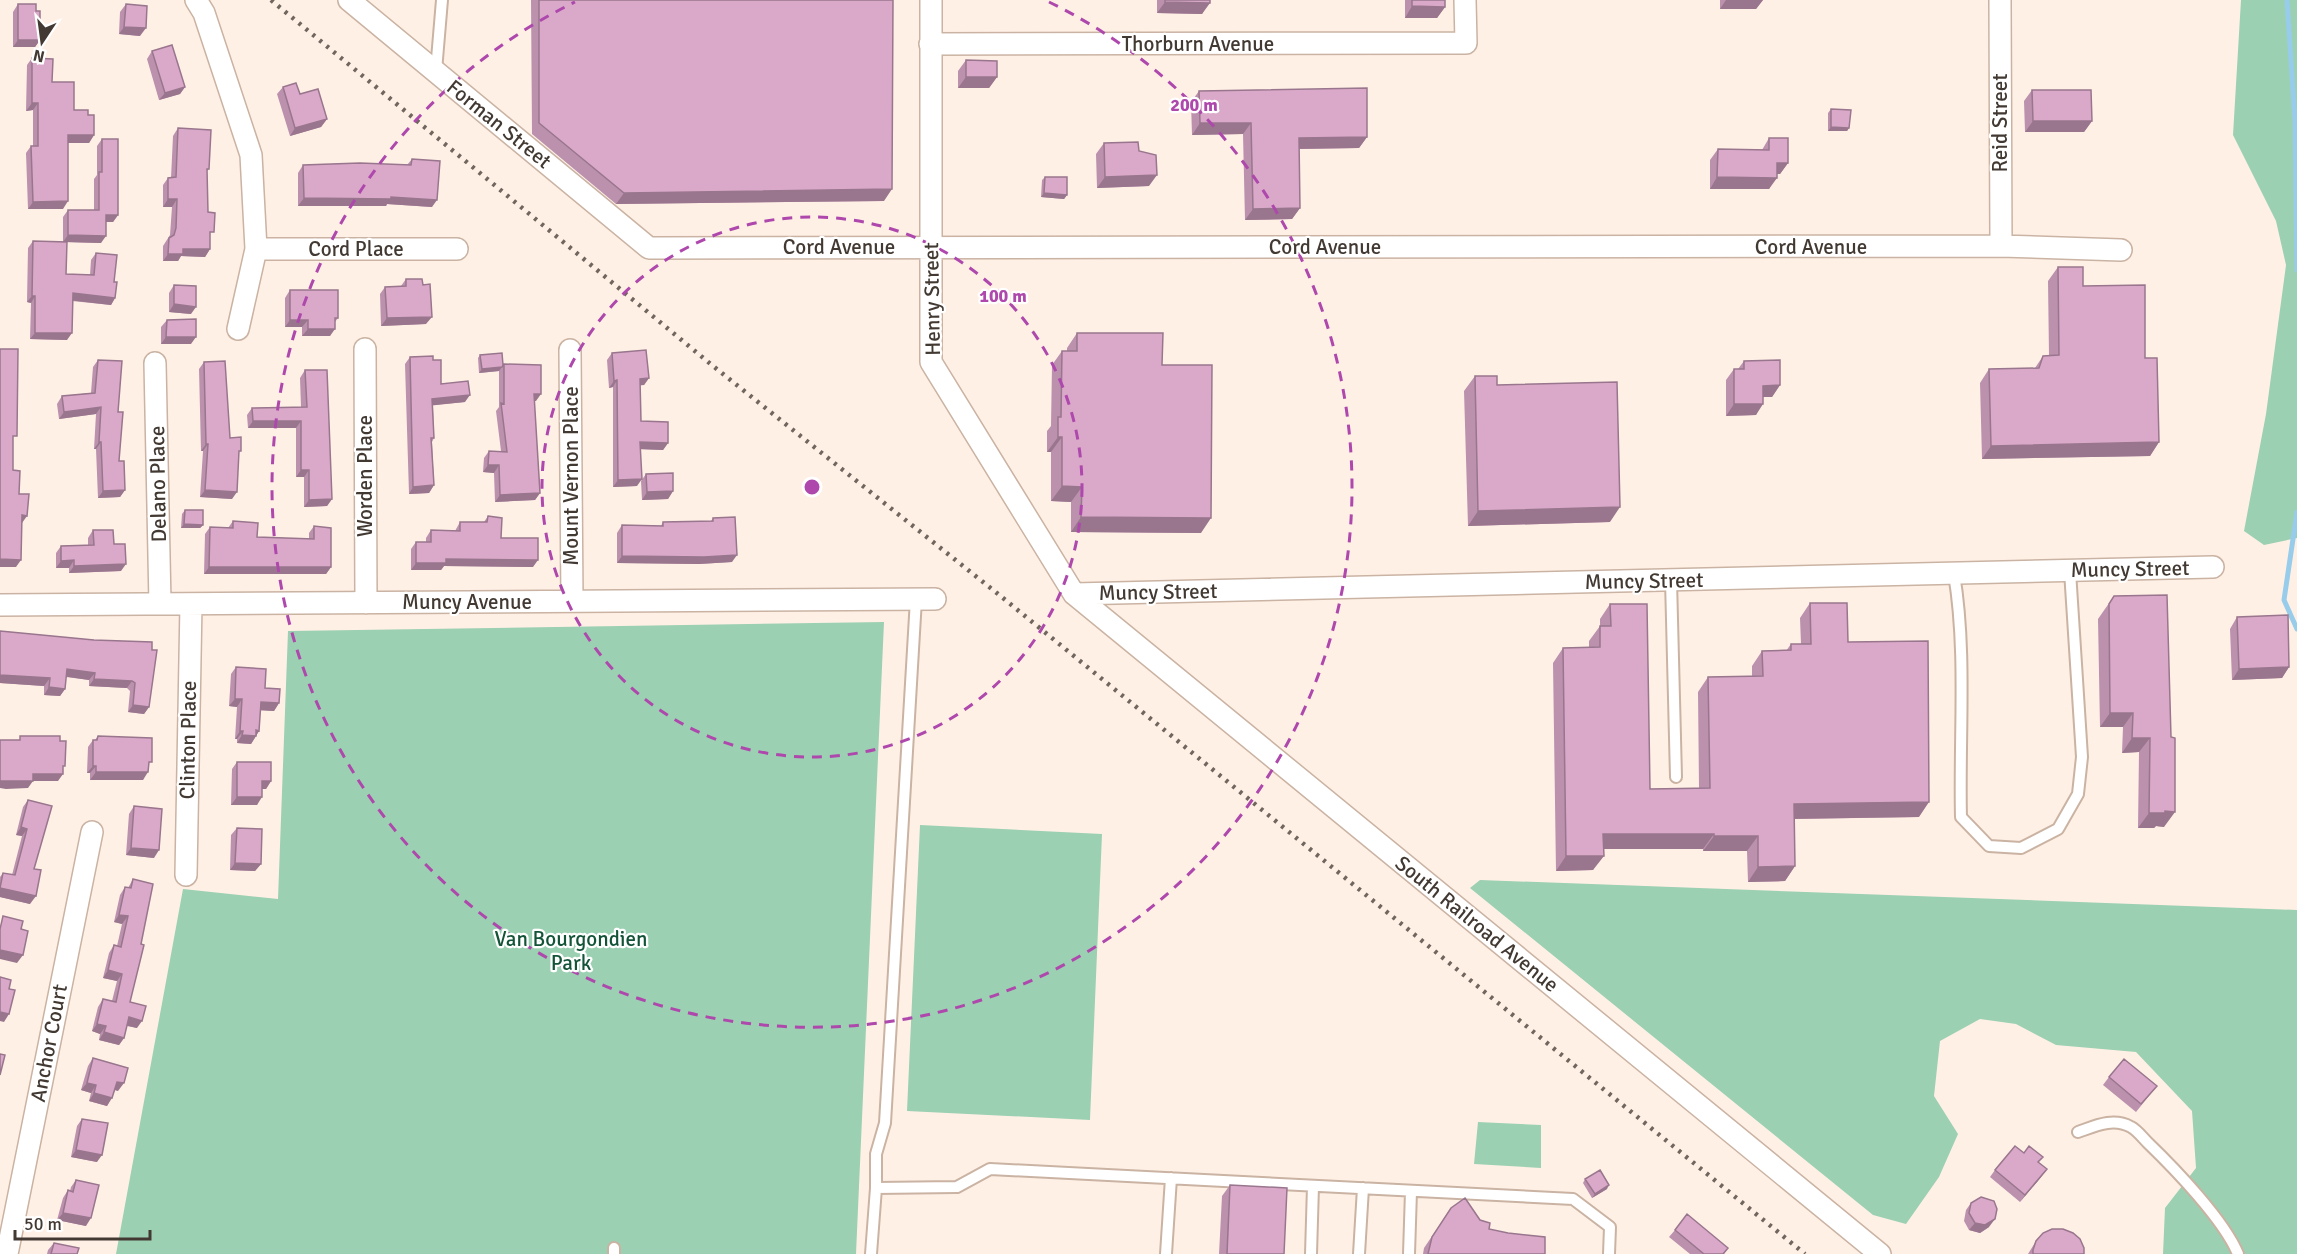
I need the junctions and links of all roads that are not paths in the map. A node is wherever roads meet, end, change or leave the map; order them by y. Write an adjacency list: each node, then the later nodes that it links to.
1 (196, 0): 12 (street)
2 (349, 0): 8 (street, Forman Street)
3 (442, 0): 8 (lane)
4 (930, 0): 7 (street, Henry Street)
5 (1465, 0): 7 (street, Thorburn Avenue)
6 (2000, 0): 10 (street, Reid Street)
7 (930, 44): 9 (street, Henry Street)
8 (436, 72): 11 (street, Forman Street)
9 (931, 246): 10 (street, Cord Avenue); 11 (street, Cord Avenue); 23 (street, Henry Street)
10 (2001, 246): 14 (street, Cord Avenue)
11 (649, 248)
12 (256, 249): 13 (street, Cord Place); 15 (street)
13 (457, 249)
14 (2121, 250)
15 (238, 329)
16 (365, 349): 26 (street, Worden Place)
17 (570, 350): 25 (street, Mount Vernon Place)
18 (155, 363): 27 (street, Delano Place)
19 (2213, 567): 20 (street, Muncy Street)
20 (2070, 571): 21 (street, Muncy Street); 21 (lane)
21 (1954, 574): 22 (street, Muncy Street)
22 (1671, 580): 23 (street, Muncy Street); 30 (lane)
23 (1074, 594): 46 (street, South Railroad Avenue)
24 (925, 599): 25 (street, Muncy Avenue); 36 (lane)
25 (572, 602): 26 (street, Muncy Avenue)
26 (366, 603): 28 (street, Muncy Avenue)
27 (160, 604): 28 (street, Muncy Avenue); 29 (street, Muncy Avenue)
28 (191, 604): 32 (street, Clinton Place)
29 (0, 605)
30 (1676, 777)
31 (92, 832): 39 (street, Anchor Court)
32 (186, 875)
33 (2078, 1132): 47 (lane)
34 (1171, 1178): 35 (lane); 36 (lane); 41 (lane)
35 (1313, 1186): 37 (lane); 42 (lane)
36 (876, 1188): 40 (lane)
37 (1363, 1188): 38 (lane); 43 (lane)
38 (1411, 1191): 44 (lane); 45 (lane)
39 (7, 1254)
40 (871, 1254)
41 (1166, 1254)
42 (1311, 1254)
43 (1359, 1254)
44 (1409, 1254)
45 (1609, 1254)
46 (1880, 1254)
47 (2238, 1254)

